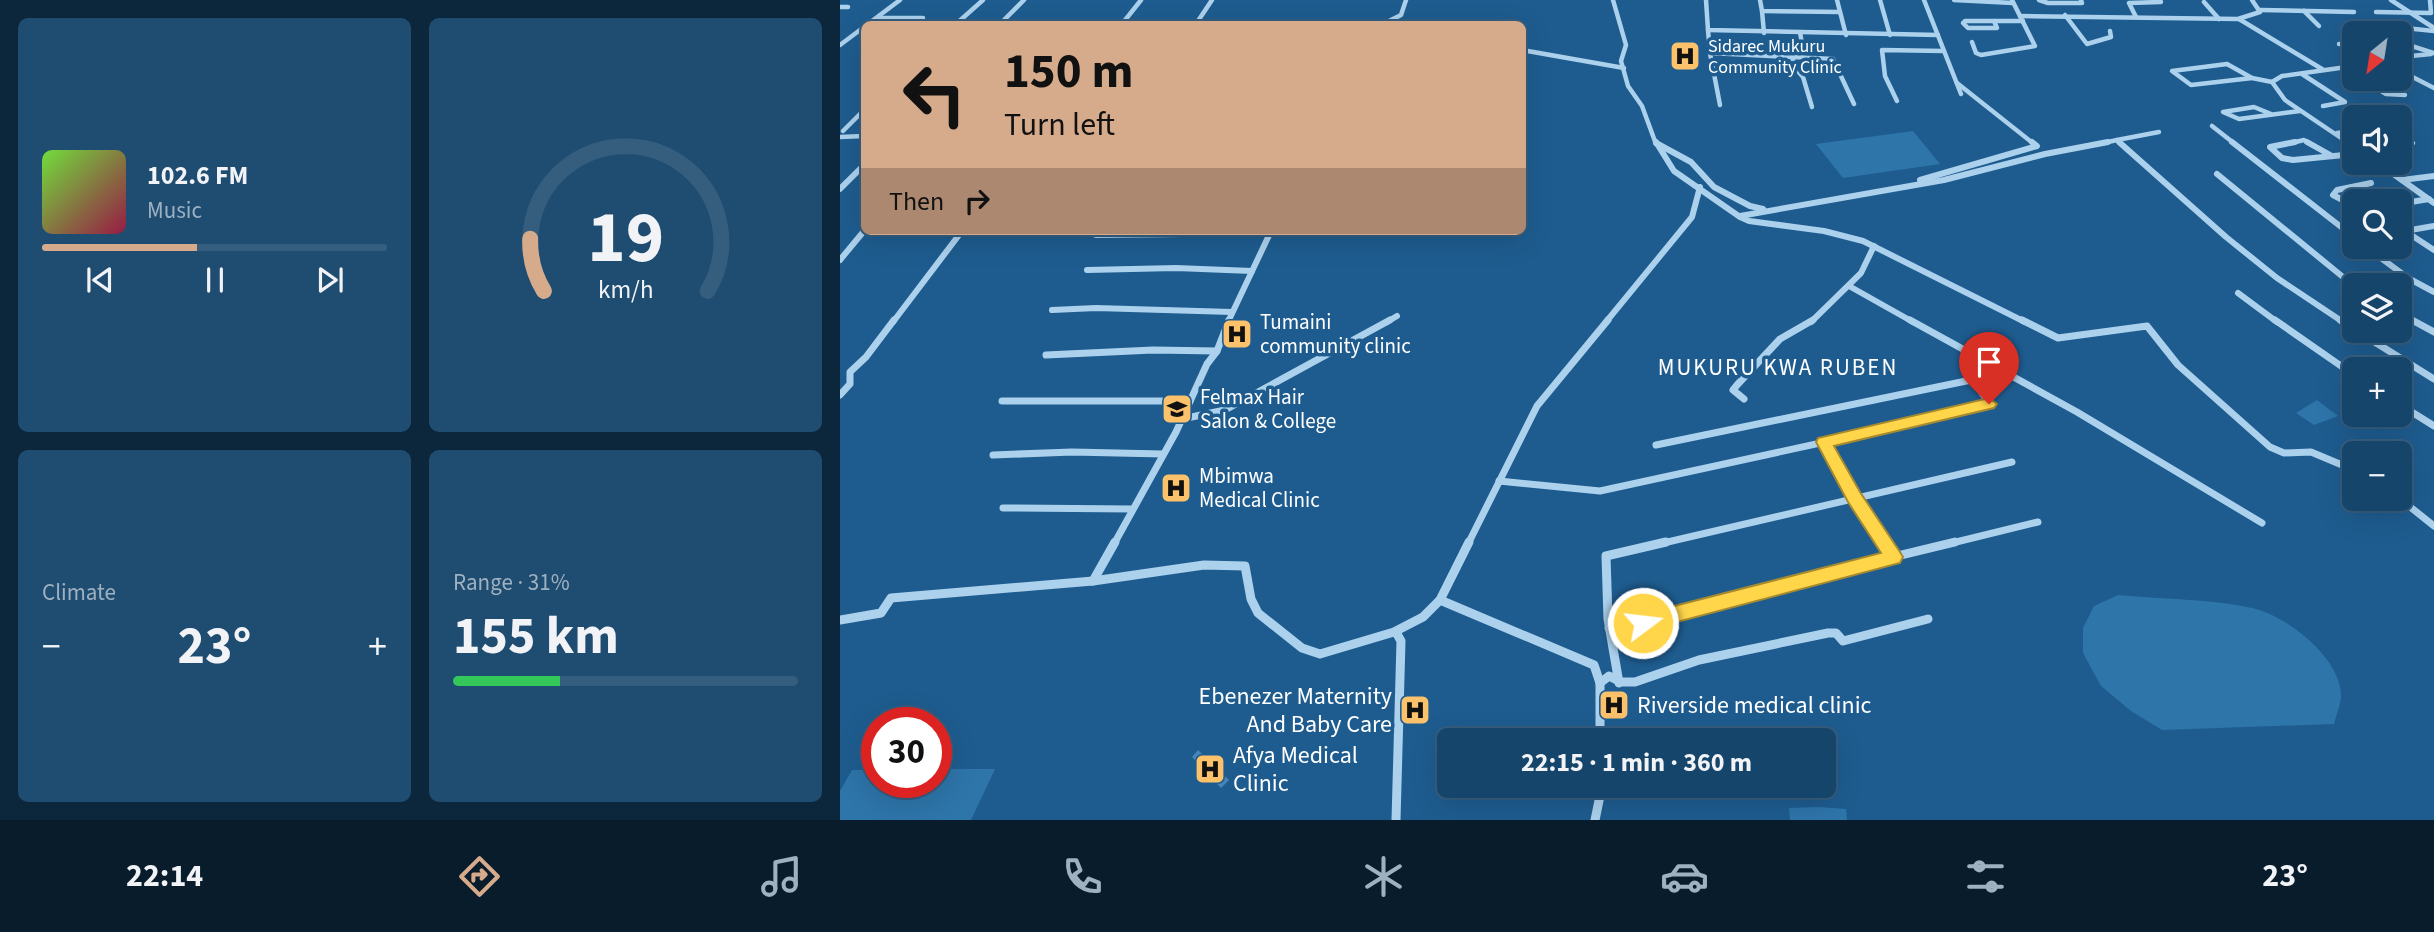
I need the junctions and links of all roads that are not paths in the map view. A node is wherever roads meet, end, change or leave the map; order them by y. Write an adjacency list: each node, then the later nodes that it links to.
1 (900, 0): 35 (street)
2 (983, 0): 41 (street)
3 (1024, 0): 42 (street)
4 (1141, 0): 43 (street)
5 (1212, 0): 44 (street)
6 (1406, 0): 45 (street)
7 (1614, 0): 69 (street)
8 (1706, 0): 51 (street)
9 (1760, 0): 26 (street)
10 (1837, 0): 28 (street)
11 (1880, 0): 56 (street)
12 (1924, 0): 57 (street)
13 (1954, 0): 19 (street)
14 (2039, 0): 15 (street)
15 (2081, 0)
16 (2252, 0): 25 (street)
17 (2391, 0): 32 (street)
18 (2430, 0): 31 (street)
19 (1986, 1): 20 (street)
20 (2013, 1): 37 (street)
21 (2161, 2): 34 (street)
22 (2204, 2): 38 (street)
23 (840, 7): 24 (street)
24 (848, 7)
25 (2260, 10): 27 (street); 39 (street)
26 (1762, 11): 28 (street); 54 (street)
27 (2304, 11): 29 (street); 47 (street)
28 (1840, 12): 55 (street)
29 (2354, 12)
30 (2376, 12): 32 (street)
31 (2432, 13): 32 (street)
32 (2411, 14): 49 (street)
33 (2065, 15): 34 (street); 37 (street); 53 (street)
34 (2136, 17): 38 (street)
35 (877, 18): 36 (street); 40 (street)
36 (923, 18)
37 (2022, 18): 46 (street); 58 (street)
38 (2219, 19): 39 (street)
39 (2238, 19): 70 (street)
40 (873, 21)
41 (960, 21)
42 (1003, 21)
43 (1124, 21)
44 (1198, 21)
45 (1389, 21)
46 (1994, 21): 46 (street)
47 (2319, 26)
48 (2412, 28): 49 (street)
49 (2434, 29)
50 (861, 30): 59 (street)
51 (1708, 30): 54 (street); 63 (street)
52 (1800, 32): 54 (street); 55 (street); 65 (street)
53 (2110, 32)
54 (1764, 33)
55 (1846, 35): 56 (street)
56 (1890, 35): 57 (street)
57 (1938, 35): 62 (street)
58 (1972, 42)
59 (840, 45)
60 (2412, 46): 64 (street)
61 (1526, 51): 69 (street)
62 (1944, 51): 75 (street); 80 (street)
63 (1710, 53): 67 (street); 82 (street)
64 (2434, 53): 66 (street)
65 (1804, 56): 67 (street); 81 (street)
66 (2412, 56)
67 (1792, 57): 84 (street)
68 (2342, 67): 70 (street)
69 (1624, 68): 96 (street)
70 (2322, 69): 71 (street)
71 (2301, 74): 74 (street); 83 (street)
72 (2412, 77): 76 (street)
73 (2252, 78): 73 (street); 74 (street)
74 (2272, 82): 85 (street)
75 (1957, 83): 78 (street); 96 (street)
76 (2434, 88)
77 (2381, 91): 79 (street)
78 (1961, 94)
79 (2405, 95)
80 (1897, 101)
81 (1854, 104)
82 (1720, 105)
83 (2323, 106)
84 (1812, 107)
85 (2301, 111): 87 (street); 91 (street)
86 (861, 113): 92 (street)
87 (2271, 114): 87 (street)
88 (2213, 126): 114 (street)
89 (2159, 132): 95 (street)
90 (2342, 132): 91 (street)
91 (2337, 133): 94 (street)
92 (842, 134): 93 (street)
93 (861, 136)
94 (2342, 137)
95 (2117, 140): 112 (street); 134 (street)
96 (1656, 143): 107 (street)
97 (2342, 155): 98 (street)
98 (2332, 156): 98 (street)
99 (861, 168): 101 (street)
100 (2217, 174): 126 (street)
101 (855, 175): 102 (street); 108 (street)
102 (861, 175)
103 (2395, 175): 105 (street)
104 (2434, 176): 105 (street)
105 (2402, 180): 110 (street)
106 (2371, 183): 109 (street)
107 (1700, 187): 112 (street); 156 (street)
108 (840, 189)
109 (2342, 200)
110 (2431, 201): 111 (street)
111 (2412, 203)
112 (1738, 216): 120 (street)
113 (2434, 226): 115 (street)
114 (2342, 228)
115 (2412, 229)
116 (861, 234): 123 (street)
117 (959, 235): 141 (street)
118 (1270, 235): 125 (street)
119 (2412, 237): 121 (street)
120 (1874, 246): 127 (street); 155 (street)
121 (2434, 250)
122 (2382, 259): 128 (street)
123 (840, 260)
124 (1087, 270): 125 (street)
125 (1252, 271): 131 (street)
126 (2342, 276)
127 (1849, 286): 144 (street); 162 (street)
128 (2434, 292)
129 (2238, 293): 139 (street)
130 (1052, 310): 131 (street)
131 (1232, 312): 137 (street)
132 (1397, 316): 148 (street)
133 (2412, 320): 135 (street)
134 (2342, 321)
135 (2434, 332)
136 (2376, 343): 140 (street)
137 (1217, 351): 138 (street); 146 (street)
138 (1046, 355)
139 (2342, 368)
140 (2434, 379)
141 (850, 384): 142 (street); 143 (street)
142 (840, 385)
143 (840, 395)
144 (1744, 399)
145 (1002, 401): 146 (street)
146 (1190, 401): 148 (street)
147 (2412, 412): 149 (street)
148 (1182, 419): 152 (street)
149 (2434, 426)
150 (1824, 442): 151 (street); 156 (street); 157 (street)
151 (1656, 445)
152 (1163, 454): 153 (street); 160 (street)
153 (993, 455)
154 (2012, 462): 157 (street)
155 (2342, 465)
156 (1499, 481): 166 (street)
157 (1854, 497): 164 (street); 169 (street)
158 (1003, 508): 160 (street)
159 (2412, 508): 163 (street)
160 (1132, 509): 165 (street)
161 (2038, 522): 164 (street)
162 (2262, 523)
163 (2434, 526)
164 (1894, 557): 169 (street)
165 (1094, 581): 168 (street); 170 (street)
166 (1440, 600): 170 (street); 171 (street)
167 (1928, 620): 172 (street)
168 (840, 621)
169 (1609, 628): 172 (street)
170 (1397, 634): 175 (street)
171 (1600, 683): 172 (street); 173 (street)
172 (1619, 683)
173 (1600, 728)
174 (1601, 798): 176 (street)
175 (1396, 820)
176 (1595, 820)

